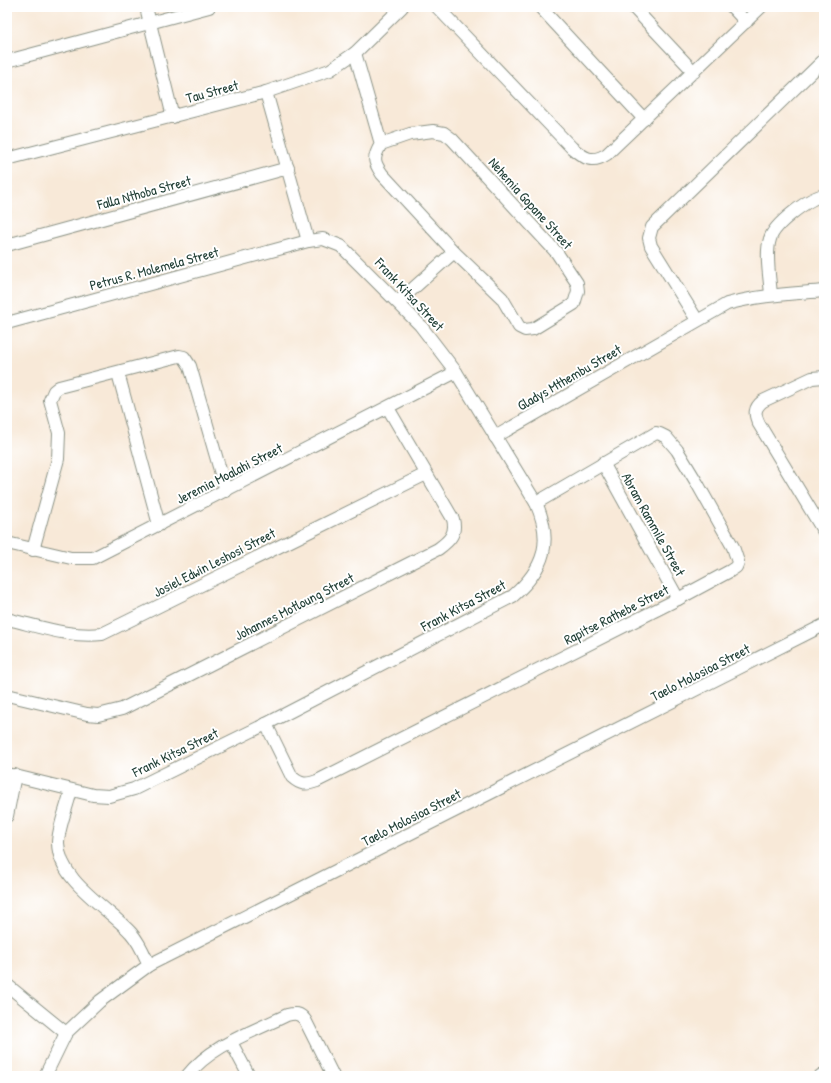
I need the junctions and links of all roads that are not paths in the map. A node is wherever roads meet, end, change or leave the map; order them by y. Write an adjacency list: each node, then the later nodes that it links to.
1 (146, 7): 9 (street)
2 (209, 7): 9 (street)
3 (402, 7): 11 (street, Tau Street)
4 (437, 7): 17 (street)
5 (633, 7): 14 (street)
6 (732, 7): 10 (street)
7 (762, 7): 10 (street)
8 (548, 10): 17 (street)
9 (151, 22): 13 (street); 16 (street)
10 (746, 22): 14 (street)
11 (356, 53): 15 (street, Tau Street); 18 (street)
12 (824, 60): 28 (street)
13 (7, 61)
14 (694, 72): 17 (street)
15 (266, 92): 16 (street, Tau Street); 20 (street)
16 (173, 117): 19 (street, Tau Street)
17 (644, 119)
18 (381, 144): 24 (street, Nehemia Gopane Street); 24 (street, Nehemia Gopane Street)
19 (7, 159)
20 (288, 168): 22 (street); 23 (street, Falla Nthoba Street)
21 (824, 196): 26 (street)
22 (308, 241): 27 (street, Frank Kitsa Street); 29 (street, Petrus R. Molemela Street)
23 (7, 245)
24 (454, 252): 27 (street)
25 (824, 291): 26 (street, Gladys Mthembu Street)
26 (771, 295): 28 (street, Gladys Mthembu Street)
27 (398, 302): 30 (street, Frank Kitsa Street)
28 (697, 320): 34 (street, Gladys Mthembu Street)
29 (7, 323)
30 (456, 372): 33 (street, Jeremia Moalahi Street); 34 (street, Frank Kitsa Street)
31 (118, 373): 37 (street); 40 (street); 43 (street)
32 (824, 377): 39 (street)
33 (388, 408): 36 (street, Johannes Motloung Street); 37 (street, Jeremia Moalahi Street)
34 (495, 437): 38 (street, Frank Kitsa Street)
35 (603, 463): 38 (street, Rapitse Rathebe Street); 44 (street, Abram Rammile Street); 44 (street, Rapitse Rathebe Street)
36 (426, 474): 45 (street, Josiel Edwin Leshosi Street); 47 (street, Johannes Motloung Street)
37 (226, 491): 40 (street, Jeremia Moalahi Street)
38 (536, 503): 48 (street, Frank Kitsa Street)
39 (821, 519): 41 (street)
40 (159, 525): 43 (street, Jeremia Moalahi Street)
41 (824, 532)
42 (7, 543): 43 (street, Jeremia Moalahi Street)
43 (33, 550)
44 (678, 599): 48 (street, Rapitse Rathebe Street)
45 (7, 618)
46 (824, 625): 52 (street, Taelo Molosioa Street)
47 (7, 695)
48 (266, 724): 50 (street, Frank Kitsa Street)
49 (11, 774): 50 (street, Frank Kitsa Street); 51 (street, Frank Kitsa Street)
50 (72, 790): 52 (street)
51 (7, 816)
52 (149, 965): 54 (street, Taelo Molosioa Street)
53 (7, 985): 54 (street)
54 (66, 1033): 57 (street, Taelo Molosioa Street)
55 (231, 1042): 58 (street); 59 (street); 60 (street)
56 (824, 1074): 61 (street)
57 (45, 1076)
58 (187, 1076)
59 (249, 1076)
60 (333, 1076)
61 (820, 1076)

